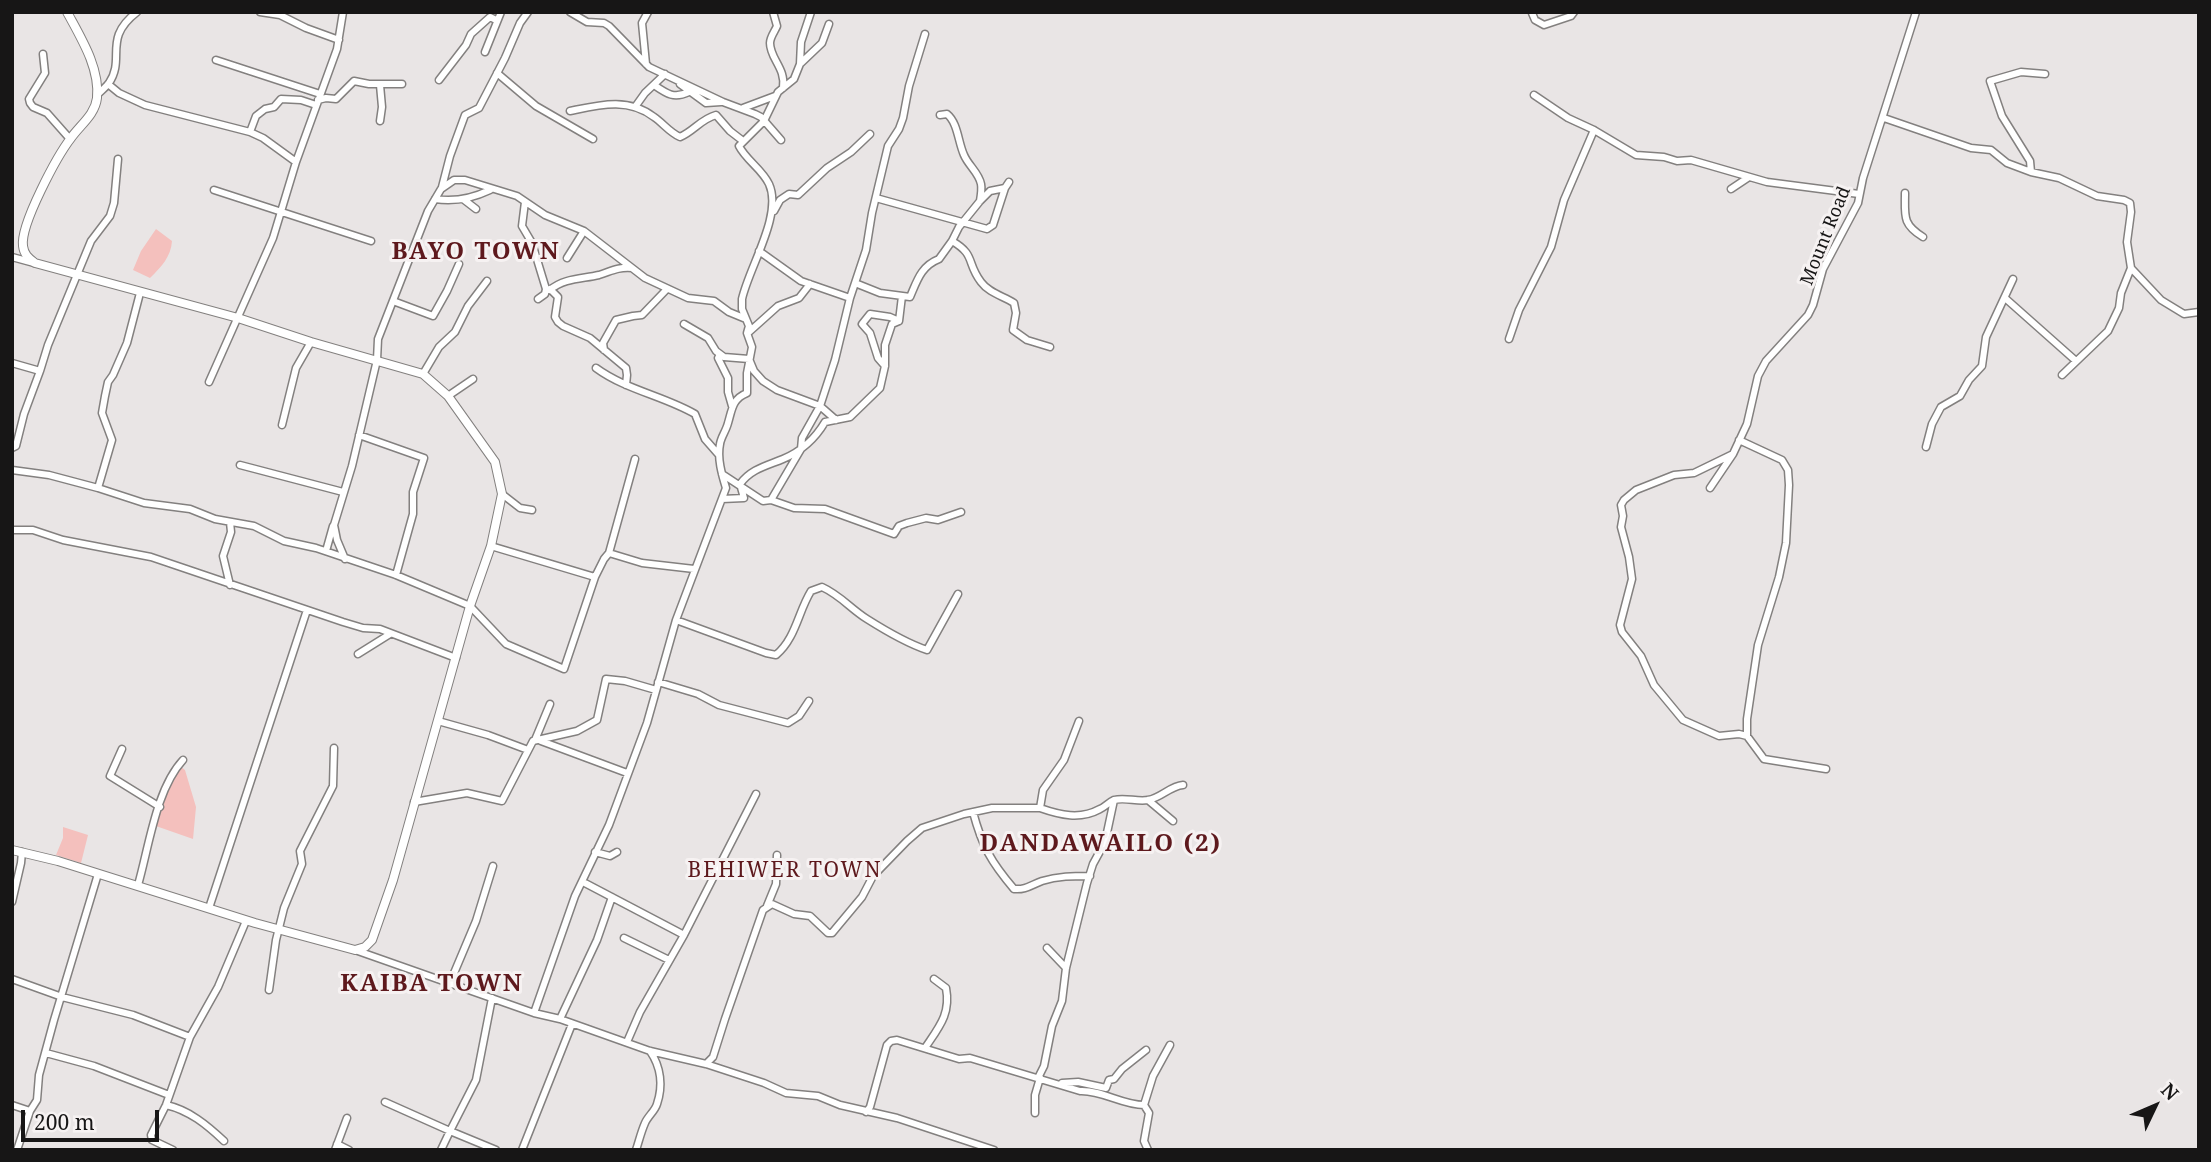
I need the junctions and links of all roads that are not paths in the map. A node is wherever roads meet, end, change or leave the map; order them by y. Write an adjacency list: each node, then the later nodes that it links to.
1 (67, 12): 34 (main road)
2 (137, 12): 28 (street)
3 (260, 12): 17 (street)
4 (343, 12): 17 (street)
5 (501, 12): 14 (street)
6 (528, 12): 23 (street)
7 (570, 12): 21 (street)
8 (648, 12): 21 (street)
9 (773, 12): 32 (street)
10 (811, 12): 22 (street)
11 (1574, 12): 13 (street)
12 (1916, 12): 43 (street, Mount Road)
13 (1532, 13)
14 (496, 20): 18 (street); 27 (street)
15 (829, 24): 22 (street)
16 (925, 34): 64 (street)
17 (339, 40): 37 (street)
18 (485, 52)
19 (43, 54): 49 (street)
20 (216, 60): 37 (street)
21 (646, 64): 24 (street)
22 (800, 64): 32 (street)
23 (497, 73): 50 (street); 58 (street)
24 (665, 74): 26 (street); 31 (street)
25 (2045, 74): 55 (street)
26 (673, 78): 33 (street); 38 (street)
27 (439, 80)
28 (108, 84): 34 (street); 47 (street)
29 (402, 84): 30 (street)
30 (380, 85): 37 (street); 44 (street)
31 (654, 85): 33 (street); 39 (street)
32 (783, 88): 36 (street)
33 (689, 92): 38 (street)
34 (97, 95): 49 (main road)
35 (1534, 95): 46 (street)
36 (775, 96): 40 (street); 45 (street)
37 (318, 100): 47 (street); 54 (street)
38 (723, 102): 40 (street)
39 (635, 107): 41 (street); 52 (street)
40 (743, 108): 45 (street)
41 (570, 111)
42 (940, 115): 66 (street)
43 (1884, 118): 55 (street); 62 (street, Mount Road)
44 (380, 121)
45 (764, 121): 51 (street); 52 (street)
46 (1594, 130): 56 (street); 106 (street)
47 (250, 132): 54 (street)
48 (870, 134): 72 (street)
49 (70, 139): 81 (main road)
50 (593, 139)
51 (781, 139)
52 (743, 141): 72 (street)
53 (118, 159): 85 (street)
54 (296, 162): 70 (street)
55 (2031, 172): 84 (street)
56 (1749, 177): 57 (street); 62 (street)
57 (1731, 188)
58 (441, 189): 59 (street); 65 (street)
59 (491, 189): 63 (street); 67 (street)
60 (214, 190): 70 (street)
61 (1905, 193): 75 (street)
62 (1859, 194): 129 (street, Mount Road)
63 (461, 198): 65 (street); 68 (street)
64 (876, 198): 73 (street); 89 (street)
65 (435, 199): 98 (street)
66 (980, 201): 73 (street); 73 (street)
67 (525, 202): 69 (street); 71 (street)
68 (476, 209)
69 (538, 210): 71 (street); 74 (street)
70 (280, 212): 76 (street); 101 (street)
71 (523, 215): 92 (street)
72 (770, 219): 78 (street)
73 (962, 222): 77 (street)
74 (584, 231): 80 (street); 83 (street)
75 (1923, 237)
76 (371, 241)
77 (952, 241): 94 (street); 108 (street)
78 (759, 251): 90 (street); 102 (street)
79 (12, 257): 81 (street)
80 (567, 258)
81 (35, 263): 85 (main road)
82 (459, 264): 98 (street)
83 (634, 268): 88 (street); 91 (street)
84 (2131, 268): 100 (street); 113 (street)
85 (76, 275): 93 (main road); 117 (street)
86 (2013, 279): 96 (street)
87 (487, 281): 118 (street)
88 (563, 282): 92 (street); 99 (street)
89 (855, 283): 94 (street); 95 (street)
90 (810, 284): 95 (street); 105 (street)
91 (667, 289): 102 (street); 109 (street)
92 (548, 292): 97 (street); 99 (street)
93 (140, 293): 101 (main road); 140 (street)
94 (902, 296): 103 (street)
95 (850, 298): 125 (street)
96 (2006, 298): 113 (street); 130 (street)
97 (538, 299)
98 (393, 301): 112 (street)
99 (558, 301): 109 (street)
100 (2199, 312)
101 (238, 318): 107 (main road); 121 (street)
102 (746, 319): 105 (street)
103 (899, 321): 115 (street); 115 (street)
104 (684, 324): 110 (street)
105 (747, 333): 111 (street)
106 (1509, 339)
107 (311, 342): 112 (main road); 127 (street)
108 (1050, 347)
109 (605, 352): 122 (street)
110 (720, 354): 111 (street); 124 (street)
111 (749, 359): 124 (street); 125 (street)
112 (377, 360): 118 (main road); 128 (street)
113 (2076, 361): 119 (street)
114 (12, 363): 117 (street)
115 (885, 366): 126 (street)
116 (596, 368): 122 (street)
117 (40, 371): 131 (street)
118 (423, 374): 123 (main road)
119 (2062, 375)
120 (473, 379): 123 (street)
121 (209, 382)
122 (626, 385): 134 (street)
123 (449, 396): 143 (main road)
124 (732, 406): 134 (street)
125 (820, 406): 126 (street); 132 (street)
126 (836, 420): 132 (street)
127 (282, 425)
128 (359, 435): 142 (street); 156 (street)
129 (1739, 440): 133 (street, Mount Road); 172 (street)
130 (1926, 447)
131 (12, 448)
132 (801, 449): 139 (street); 145 (street)
133 (1733, 454): 141 (street, Mount Road); 172 (street)
134 (719, 456): 138 (street)
135 (635, 459): 153 (street)
136 (240, 465): 142 (street)
137 (12, 470): 140 (street)
138 (722, 474): 139 (street); 144 (street)
139 (740, 484): 144 (street); 145 (street)
140 (98, 488): 148 (street)
141 (1710, 488)
142 (343, 492): 149 (street)
143 (502, 494): 146 (street); 151 (main road)
144 (722, 499): 155 (street)
145 (771, 500): 147 (street)
146 (531, 510)
147 (961, 512)
148 (230, 522): 152 (street); 158 (street)
149 (334, 525): 152 (street); 154 (street)
150 (12, 530): 158 (street)
151 (491, 546): 157 (street); 160 (main road)
152 (326, 551): 154 (street)
153 (609, 553): 155 (street); 157 (street)
154 (345, 559): 156 (street)
155 (694, 569): 162 (street)
156 (396, 575): 160 (street)
157 (595, 577): 160 (street)
158 (230, 585): 161 (street)
159 (958, 594): 162 (street)
160 (470, 606): 165 (main road)
161 (307, 610): 163 (street); 202 (street)
162 (676, 621): 166 (street)
163 (390, 634): 164 (street); 165 (street)
164 (358, 654)
165 (456, 658): 171 (main road)
166 (658, 681): 167 (street); 168 (street)
167 (656, 690): 173 (street); 179 (street)
168 (809, 701)
169 (550, 704): 173 (street)
170 (1079, 721): 186 (street)
171 (438, 722): 176 (street); 184 (main road)
172 (1747, 736): 178 (street)
173 (537, 740): 176 (street); 179 (street)
174 (334, 748): 204 (street)
175 (122, 749): 185 (street)
176 (528, 750): 184 (street)
177 (183, 760): 185 (street)
178 (1826, 769)
179 (627, 773): 191 (street)
180 (1183, 785): 183 (street)
181 (756, 794): 205 (street)
182 (1114, 800): 183 (street); 186 (street); 196 (street)
183 (1149, 800): 188 (street)
184 (414, 802): 208 (main road)
185 (160, 807): 198 (street)
186 (1040, 808): 187 (street)
187 (972, 812): 196 (street); 201 (street)
188 (1173, 821)
189 (12, 850): 190 (main road)
190 (22, 852): 195 (main road); 200 (street)
191 (595, 852): 192 (street); 197 (street)
192 (617, 852)
193 (777, 855): 201 (street)
194 (493, 866): 213 (street)
195 (98, 874): 198 (main road); 215 (street)
196 (1090, 876): 210 (street)
197 (583, 882): 199 (street); 217 (street)
198 (138, 885): 202 (main road)
199 (612, 897): 205 (street); 218 (street)
200 (12, 902)
201 (767, 907): 227 (street)
202 (209, 908): 203 (main road)
203 (246, 920): 204 (main road); 220 (street)
204 (279, 929): 208 (main road); 214 (street)
205 (684, 935): 209 (street)
206 (624, 938): 209 (street)
207 (1047, 948): 210 (street)
208 (355, 950): 213 (street)
209 (670, 960): 221 (street)
210 (1066, 968): 228 (street)
211 (12, 979): 215 (street)
212 (934, 979): 223 (street)
213 (449, 985): 216 (street)
214 (270, 990)
215 (62, 997): 220 (street); 226 (street)
216 (492, 998): 217 (street); 239 (street)
217 (534, 1013): 218 (street)
218 (560, 1019): 219 (street)
219 (572, 1024): 221 (street); 247 (street)
220 (190, 1037): 230 (street)
221 (627, 1042): 225 (street)
222 (1170, 1045): 234 (street)
223 (925, 1048): 228 (street); 236 (street)
224 (1146, 1050): 229 (street)
225 (650, 1051): 227 (street); 248 (street)
226 (46, 1053): 230 (street); 235 (street)
227 (706, 1064): 236 (street)
228 (1039, 1078): 229 (street); 237 (street)
229 (1057, 1084): 234 (street)
230 (169, 1096): 233 (street)
231 (385, 1102): 239 (street)
232 (12, 1105): 235 (street)
233 (166, 1105): 240 (street); 243 (street)
234 (1144, 1105): 250 (street)
235 (30, 1111): 242 (street)
236 (866, 1112): 249 (street)
237 (1035, 1113)
238 (347, 1118): 241 (street)
239 (450, 1131): 245 (street); 246 (street)
240 (224, 1141)
241 (336, 1147): 244 (street)
242 (18, 1150)
243 (173, 1150)
244 (349, 1150)
245 (441, 1150)
246 (496, 1150)
247 (522, 1150)
248 (636, 1150)
249 (994, 1150)
250 (1148, 1150)

